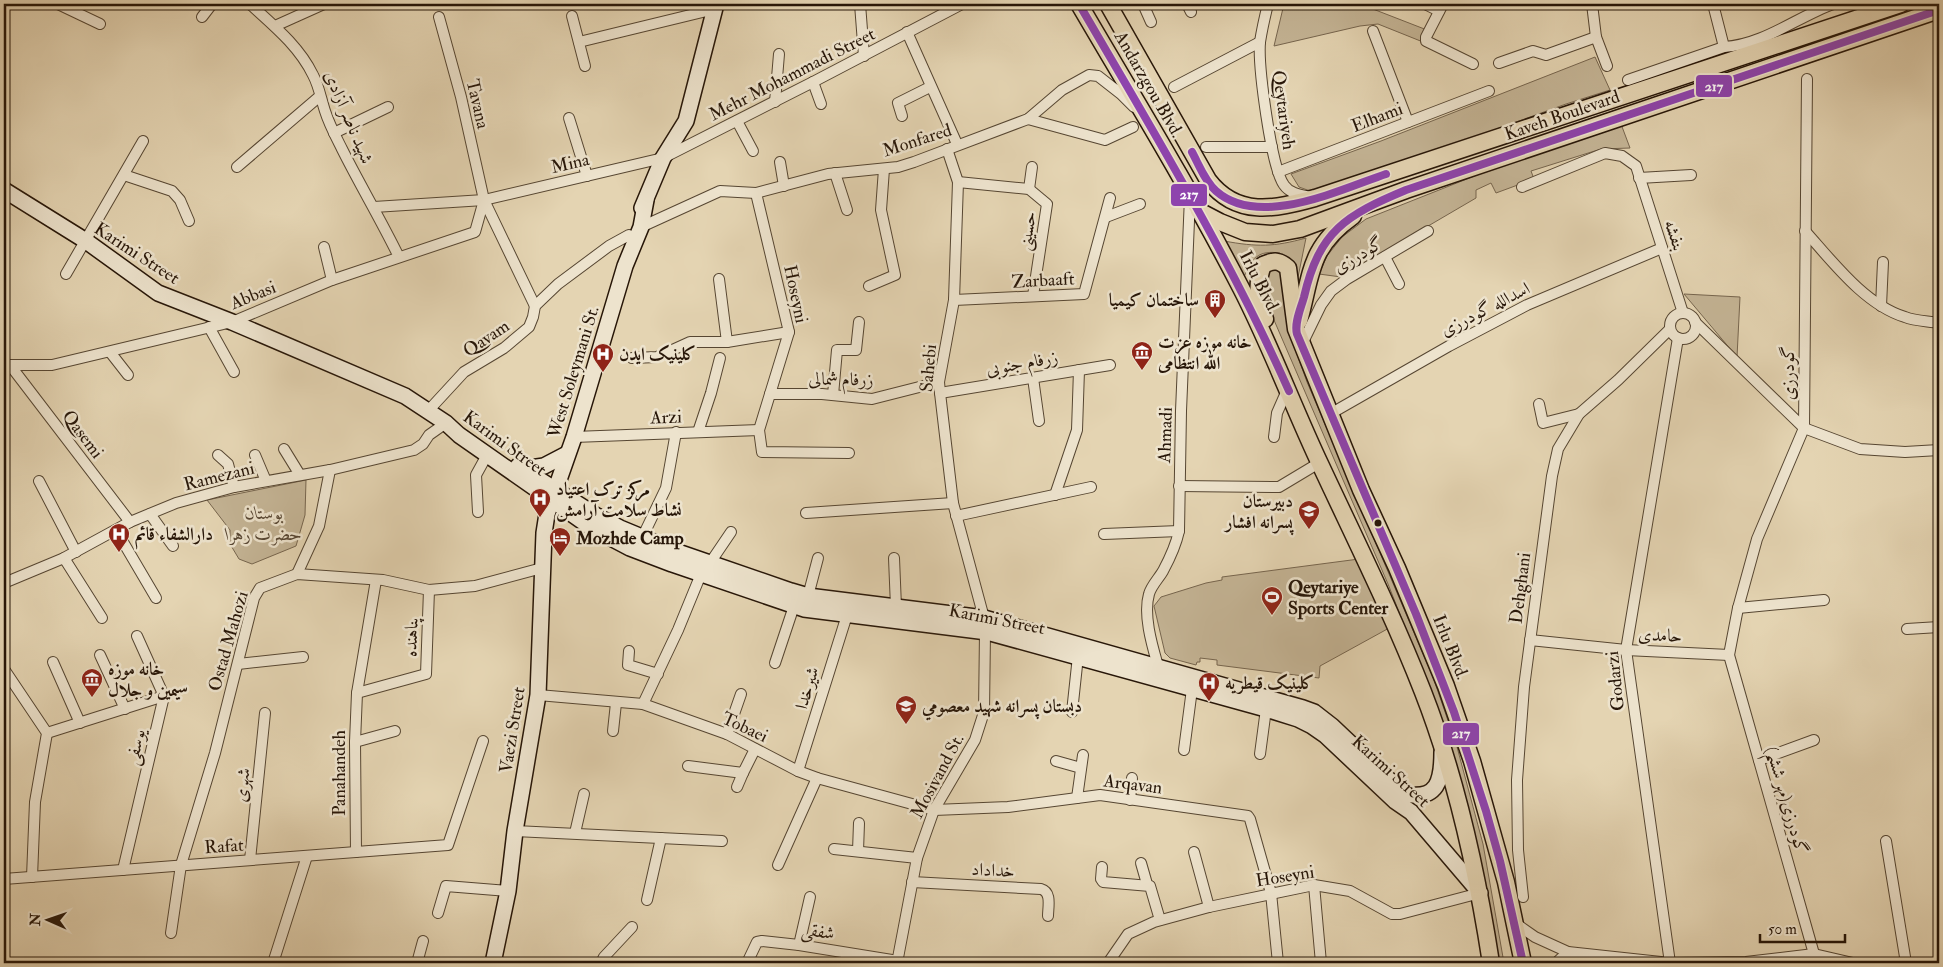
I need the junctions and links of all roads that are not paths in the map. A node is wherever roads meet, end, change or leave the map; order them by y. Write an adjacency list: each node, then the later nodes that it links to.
1 (58, 4): 25 (street)
2 (212, 4): 21 (street)
3 (250, 4): 26 (street, شهید ناصر آزادی)
4 (324, 4): 26 (street)
5 (860, 4): 35 (street)
6 (962, 4): 15 (street, Mehr Mohammadi Street)
7 (1079, 4): 24 (main road, Andarzgou Blvd.)
8 (1143, 4): 23 (street)
9 (1268, 4): 31 (street, Qeytariyeh)
10 (1425, 4): 17 (street)
11 (1592, 4): 29 (street)
12 (1713, 4): 33 (street)
13 (1901, 4): 83 (main road, Kaveh Boulevard)
14 (1829, 5): 33 (street)
15 (951, 6): 28 (street, Mehr Mohammadi Street)
16 (716, 7): 30 (street); 63 (main road, West Soleymani St.)
17 (1441, 7): 38 (street)
18 (1111, 8): 24 (main road); 32 (main road, Andarzgou Blvd.)
19 (1939, 10): 85 (main road, Kaveh Boulevard)
20 (572, 16): 30 (street)
21 (202, 17)
22 (439, 17): 84 (street, Tavana)
23 (1151, 22)
24 (1090, 23): 37 (main road, Andarzgou Blvd.)
25 (100, 24)
26 (275, 26): 47 (street, شهید ناصر آزادی)
27 (1373, 31): 55 (street)
28 (908, 32): 35 (street, Mehr Mohammadi Street); 44 (street, Sahebi)
29 (1596, 37): 36 (street); 40 (street)
30 (579, 42): 39 (street)
31 (1260, 42): 45 (street); 59 (street, Qeytariyeh)
32 (1132, 45): 37 (main road); 74 (main road, Andarzgou Blvd.)
33 (1724, 47): 42 (street)
34 (779, 54): 48 (street)
35 (864, 56): 43 (street, Mehr Mohammadi Street)
36 (1499, 63)
37 (1114, 64): 56 (main road, Andarzgou Blvd.)
38 (1473, 64)
39 (585, 66)
40 (1607, 66)
41 (1807, 79): 94 (street, گودرزی)
42 (1628, 80)
43 (813, 82): 48 (street, Mehr Mohammadi Street); 49 (street)
44 (930, 86): 51 (street); 60 (street, Sahebi)
45 (1174, 87)
46 (1489, 91): 55 (street, Elhami)
47 (320, 96): 57 (street, شهید ناصر آزادی); 65 (street)
48 (775, 102): 54 (street, Mehr Mohammadi Street)
49 (821, 104)
50 (388, 107): 57 (street)
51 (902, 116)
52 (569, 118): 72 (street)
53 (1028, 120): 56 (street); 56 (street, Monfared); 60 (street, Monfared)
54 (737, 121): 62 (street); 63 (street, Mehr Mohammadi Street)
55 (1408, 122): 68 (street, Elhami)
56 (1140, 123): 81 (main road, Andarzgou Blvd.)
57 (334, 133): 87 (street, شهید ناصر آزادی)
58 (143, 141): 70 (street)
59 (1272, 146): 61 (street); 68 (street, Qeytariyeh)
60 (952, 147): 67 (street, Monfared); 75 (street, Sahebi)
61 (1206, 148)
62 (753, 151)
63 (663, 158): 72 (street, Mina); 92 (main road, West Soleymani St.)
64 (780, 162): 76 (street)
65 (236, 167)
66 (1032, 167): 78 (street)
67 (884, 169): 69 (street, Monfared); 105 (street)
68 (1278, 172): 83 (street, Qeytariyeh)
69 (835, 173): 76 (street, Monfared); 88 (street)
70 (124, 175): 91 (street); 95 (street)
71 (1691, 175): 73 (street)
72 (587, 176): 84 (street, Mina)
73 (1639, 178): 77 (street, بنفشه); 97 (street, بنفشه)
74 (1208, 180): 83 (main road, Kaveh Boulevard)
75 (958, 182): 78 (street, حسینی); 107 (street, Sahebi)
76 (784, 186): 80 (street, Monfared)
77 (1522, 187)
78 (1029, 189): 106 (street, حسینی)
79 (4, 190): 95 (main road, Karimi Street)
80 (756, 193): 92 (street, Monfared); 117 (street, Hoseyni)
81 (1190, 196): 89 (main road, Andarzgou Blvd.); 162 (street, Ahmadi)
82 (1110, 198): 90 (street, Zarbaaft)
83 (1315, 198)
84 (484, 200): 87 (street, Mina); 98 (street, Abbasi); 108 (street, Tavana)
85 (1378, 201): 89 (main road, Kaveh Boulevard); 118 (main road)
86 (1140, 204): 90 (street)
87 (374, 207): 98 (street, شهید ناصر آزادی)
88 (847, 210)
89 (1200, 211): 122 (main road, Irlu Blvd.)
90 (1106, 217): 106 (street, Zarbaaft)
91 (189, 221)
92 (635, 231): 108 (street, Qavam); 146 (main road, West Soleymani St.)
93 (1428, 231): 99 (street, گودرزی)
94 (1805, 231): 109 (street); 142 (street, گودرزی)
95 (86, 241): 101 (street); 111 (main road, Karimi Street)
96 (324, 247): 103 (street)
97 (1662, 248): 110 (street, بنفشه); 138 (street, اسدالله گودرزی)
98 (399, 257): 103 (street, Abbasi)
99 (1385, 257): 104 (street); 118 (street, گودرزی)
100 (1882, 262): 109 (street)
101 (66, 274)
102 (719, 279): 120 (street)
103 (332, 280): 111 (street, Abbasi)
104 (1399, 284)
105 (869, 286)
106 (1033, 296): 107 (street, Zarbaaft)
107 (954, 300): 131 (street, Sahebi)
108 (535, 306): 137 (street, Qavam)
109 (1881, 306): 114 (street)
110 (1683, 314): 113 (street); 116 (street)
111 (232, 322): 115 (street, Abbasi); 137 (main road, Karimi Street)
112 (859, 322): 135 (street)
113 (1695, 322): 119 (street); 142 (street)
114 (1939, 323)
115 (209, 327): 121 (street, Abbasi); 128 (street)
116 (1670, 329): 119 (street); 139 (street, Dehghani)
117 (789, 332): 120 (street); 134 (street, Hoseyni)
118 (1299, 337): 122 (main road, Irlu Blvd.); 138 (main road, Irlu Blvd.)
119 (1678, 338): 201 (street, Godarzi)
120 (727, 342): 123 (street)
121 (110, 352): 125 (street, Abbasi); 129 (street)
122 (1274, 355): 132 (main road, Irlu Blvd.)
123 (632, 358)
124 (720, 358): 145 (street)
125 (7, 365): 171 (street, Qasemi)
126 (1110, 365): 127 (street, زرفام جنوبی)
127 (1079, 370): 130 (street, زرفام جنوبی); 165 (street)
128 (234, 372)
129 (128, 374)
130 (1034, 378): 133 (street, زرفام جنوبی); 140 (street)
131 (939, 382): 133 (street, Sahebi); 135 (street, زرفام شمالی)
132 (1288, 388): 147 (street); 155 (main road, Irlu Blvd.)
133 (940, 393): 166 (street, Sahebi)
134 (770, 394): 135 (street, زرفام شمالی); 143 (street, Hoseyni)
135 (833, 395)
136 (1540, 404): 139 (street)
137 (428, 411): 141 (main road, Karimi Street)
138 (1330, 414): 283 (main road, Irlu Blvd.)
139 (1579, 414): 200 (street, Dehghani)
140 (1039, 421)
141 (446, 424): 154 (main road, Karimi Street); 156 (main road, Karimi Street); 157 (street, Ramezani)
142 (1804, 428): 149 (street); 193 (street, گودرزی)
143 (759, 430): 145 (street, Arzi); 150 (street)
144 (676, 432): 145 (street, Arzi); 146 (street, Arzi); 176 (street)
145 (698, 432)
146 (574, 436): 151 (main road, West Soleymani St.)
147 (1274, 437)
148 (284, 449): 158 (street)
149 (1939, 450)
150 (849, 453)
151 (567, 454): 156 (main road); 164 (main road, West Soleymani St.)
152 (218, 455): 161 (street)
153 (255, 455): 160 (street)
154 (487, 455): 164 (main road, Karimi Street); 167 (street)
155 (1319, 463): 162 (street); 232 (main road, Irlu Blvd.)
156 (523, 469): 164 (main road, Karimi Street)
157 (330, 470): 158 (street, Ramezani); 184 (street)
158 (300, 475): 160 (street, Ramezani)
159 (39, 481): 178 (street)
160 (266, 481): 161 (street, Ramezani)
161 (234, 486): 169 (street, Ramezani)
162 (1179, 486): 173 (street, Ahmadi)
163 (1091, 487): 165 (street)
164 (554, 494): 176 (main road, Karimi Street); 182 (main road, Vaezi Street); 183 (main road, Karimi Street)
165 (1055, 495): 170 (street)
166 (953, 503): 168 (street); 170 (street, Sahebi)
167 (478, 512)
168 (806, 513)
169 (150, 514): 171 (street, Ramezani); 177 (street)
170 (956, 516): 196 (street, Sahebi)
171 (130, 522): 172 (street, Ramezani)
172 (116, 530): 178 (street, Ramezani); 189 (street)
173 (1179, 531): 175 (street); 210 (street, Ahmadi)
174 (731, 532): 183 (street)
175 (1104, 534)
176 (642, 538): 183 (main road, Karimi Street)
177 (173, 546)
178 (76, 552): 179 (street, Ramezani)
179 (64, 558): 186 (street, Ramezani); 195 (street)
180 (818, 558): 188 (street)
181 (894, 558): 192 (street)
182 (542, 568): 187 (street, Ostad Mahozi); 216 (main road, Vaezi Street)
183 (705, 568): 188 (main road, Karimi Street); 191 (main road, Karimi Street); 212 (street)
184 (297, 574): 185 (street, Ostad Mahozi); 209 (street, Ostad Mahozi)
185 (376, 580): 187 (street, Ostad Mahozi); 214 (street, Panahandeh)
186 (4, 583)
187 (429, 590): 214 (street, پناهنده)
188 (808, 596): 192 (main road, Karimi Street)
189 (156, 598)
190 (1824, 600): 193 (street)
191 (794, 606): 194 (main road, Karimi Street); 208 (street)
192 (896, 607): 196 (main road, Karimi Street)
193 (1738, 608): 203 (street, گودرزی)
194 (847, 615): 196 (main road, Karimi Street); 241 (street, شیرخدا)
195 (102, 618)
196 (984, 625): 205 (main road, Karimi Street); 210 (main road, Karimi Street); 249 (street, Mosivand St.)
197 (1939, 627): 198 (street)
198 (1907, 629)
199 (137, 636): 217 (street)
200 (1530, 640): 201 (street, حامدی); 277 (street, Dehghani)
201 (1626, 650): 203 (street, حامدی); 302 (street, Godarzi)
202 (629, 651): 212 (street)
203 (1728, 654): 237 (street, گودرزی(مهر ششم))
204 (100, 655): 220 (street)
205 (1078, 656): 213 (main road, Karimi Street); 222 (street)
206 (303, 657): 209 (street)
207 (53, 662): 224 (street)
208 (775, 663)
209 (238, 664): 264 (street, Ostad Mahozi)
210 (1158, 666): 232 (main road, Karimi Street)
211 (4, 669): 227 (street)
212 (658, 674): 219 (street)
213 (1192, 689): 221 (main road, Karimi Street); 234 (street)
214 (357, 693): 231 (street, Panahandeh)
215 (741, 694): 228 (street)
216 (538, 695): 218 (street, Tobaei); 251 (main road, Vaezi Street)
217 (164, 696): 220 (street); 267 (street, یوسفی)
218 (616, 703): 219 (street, Tobaei); 226 (street)
219 (643, 704): 228 (street, Tobaei)
220 (125, 708): 224 (street)
221 (1266, 709): 235 (street); 274 (main road, Karimi Street)
222 (1072, 712)
223 (265, 713): 262 (street, شهری)
224 (80, 723): 227 (street)
225 (395, 731): 231 (street)
226 (613, 731)
227 (47, 733): 268 (street)
228 (727, 734): 233 (street, Tobaei)
229 (1814, 740): 237 (street)
230 (483, 741): 258 (street, Rafat)
231 (355, 742): 258 (street, Panahandeh)
232 (1441, 746): 274 (main road, Irlu Blvd.)
233 (755, 749): 241 (street, Tobaei); 242 (street)
234 (1184, 750)
235 (1260, 754)
236 (1083, 755): 240 (street)
237 (1759, 760): 289 (street, گودرزی(مهر ششم))
238 (1056, 761): 240 (street)
239 (688, 766): 242 (street)
240 (1082, 768): 247 (street)
241 (798, 771): 243 (street, Tobaei)
242 (743, 773): 245 (street)
243 (817, 778): 249 (street, Tobaei); 265 (street)
244 (1132, 778): 248 (street)
245 (737, 787)
246 (584, 794): 252 (street)
247 (1078, 798): 248 (street, Arqavan); 249 (street, Arqavan)
248 (1130, 800): 275 (street, Arqavan)
249 (934, 810): 261 (street, Mosivand St.)
250 (859, 823): 257 (street)
251 (515, 831): 252 (street); 273 (main road, Vaezi Street)
252 (576, 833): 253 (street)
253 (661, 838): 254 (street); 278 (street)
254 (722, 841)
255 (1886, 841): 304 (street)
256 (834, 849): 257 (street)
257 (858, 851): 261 (street)
258 (356, 852): 260 (street, Rafat)
259 (1194, 852): 279 (street)
260 (307, 856): 262 (street, Rafat); 291 (street)
261 (917, 858): 270 (street, Mosivand St.)
262 (250, 860): 264 (street, Rafat)
263 (1141, 863): 271 (street)
264 (181, 865): 267 (street, Rafat); 285 (street, Ostad Mahozi)
265 (778, 865)
266 (1102, 867): 271 (street)
267 (123, 870): 268 (street, Rafat)
268 (32, 877): 269 (street, Rafat)
269 (4, 879)
270 (912, 882): 281 (street, خداداد); 290 (street, Mosivand St.)
271 (1147, 884): 282 (street)
272 (1314, 885): 274 (street, Hoseyni); 275 (street, Hoseyni); 298 (street)
273 (508, 891): 280 (street); 293 (main road, Vaezi Street)
274 (1480, 893): 299 (main road, Irlu Blvd.)
275 (1271, 894): 279 (street, Hoseyni); 297 (street)
276 (810, 897): 287 (street)
277 (1523, 897)
278 (647, 900)
279 (1209, 907): 282 (street, Hoseyni)
280 (438, 913)
281 (1048, 916)
282 (1160, 920): 296 (street, Hoseyni)
283 (1515, 923): 288 (street); 300 (main road, Irlu Blvd.)
284 (632, 927): 294 (street)
285 (171, 933)
286 (423, 941): 292 (street)
287 (799, 944): 290 (street, شفقی); 295 (street, شفقی)
288 (1568, 952): 301 (street); 302 (street)
289 (1814, 954): 302 (street); 303 (street)
290 (897, 962)
291 (273, 963)
292 (417, 963)
293 (493, 963)
294 (601, 963)
295 (747, 963)
296 (1108, 963)
297 (1278, 963)
298 (1321, 963)
299 (1491, 963)
300 (1523, 963)
301 (1556, 963)
302 (1670, 963)
303 (1853, 963)
304 (1906, 963)

